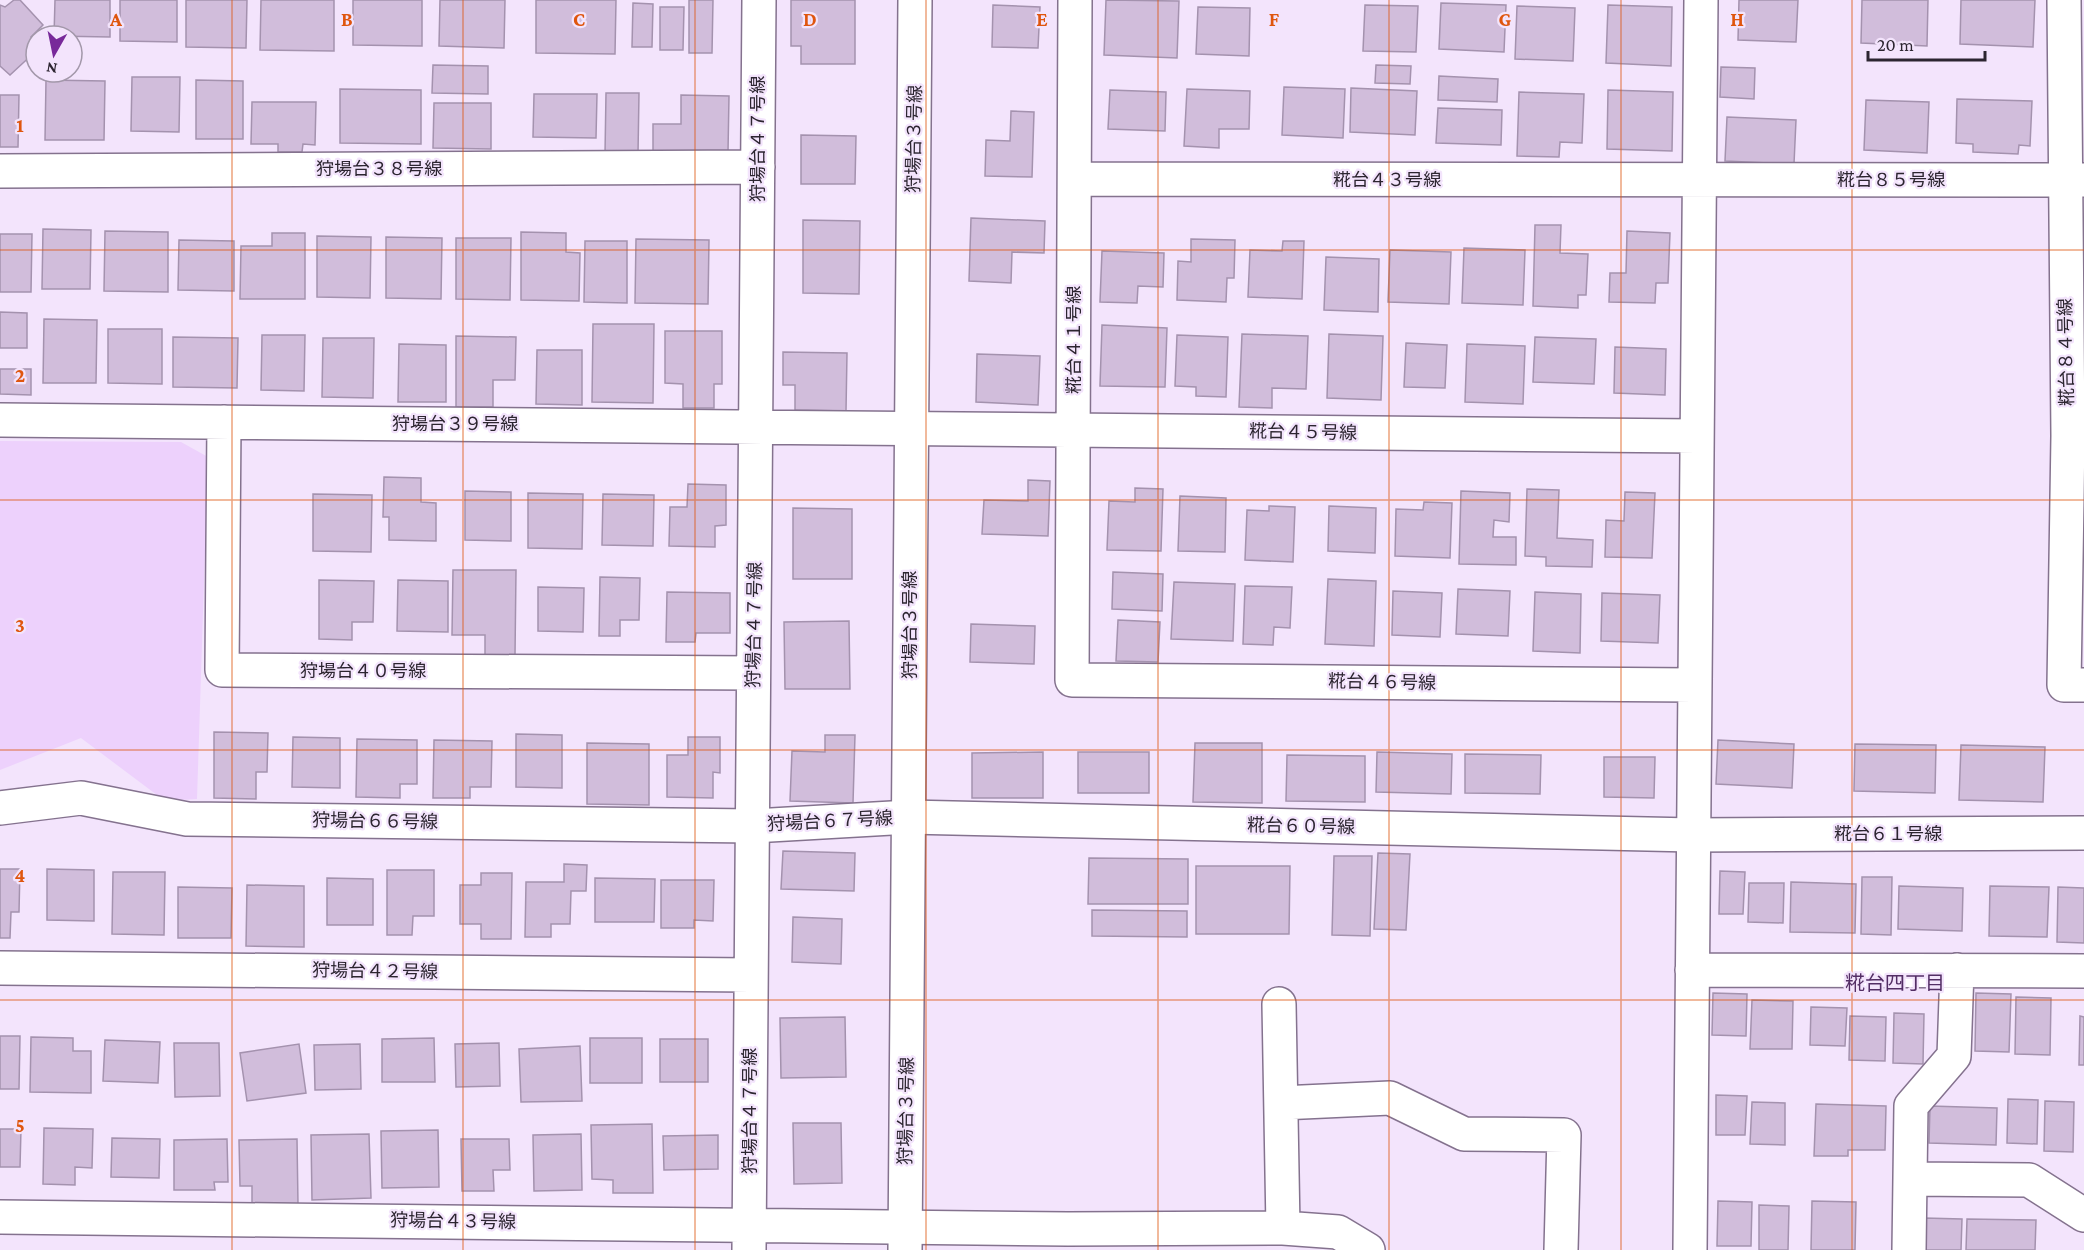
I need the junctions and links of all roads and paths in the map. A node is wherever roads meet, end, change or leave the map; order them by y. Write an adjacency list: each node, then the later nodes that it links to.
1 (759, 0): 6 (street, 狩場台４７号線)
2 (915, 0): 14 (street, 狩場台３号線)
3 (1075, 0): 8 (street, 糀台４１号線)
4 (1701, 0): 10 (street)
5 (2064, 0): 9 (street, 糀台８４号線)
6 (758, 167): 7 (street, 狩場台３８号線); 13 (street, 狩場台４７号線)
7 (0, 171)
8 (1075, 179): 10 (street, 糀台４３号線); 15 (street, 糀台４１号線)
9 (2074, 180): 10 (street, 糀台８５号線); 20 (street, 糀台８４号線)
10 (1699, 181): 16 (street)
11 (0, 420): 12 (street, 狩場台３９号線)
12 (224, 422): 13 (street, 狩場台３９号線); 17 (street, 狩場台４０号線)
13 (756, 427): 14 (street, 狩場台３９号線); 17 (street, 狩場台４７号線)
14 (911, 428): 15 (street, 糀台４５号線); 22 (street, 狩場台３号線)
15 (1073, 430): 16 (street, 糀台４５号線); 18 (street, 糀台４１号線)
16 (1696, 436): 19 (street)
17 (753, 673): 23 (street, 狩場台４７号線)
18 (1072, 680): 19 (street, 糀台４６号線)
19 (1693, 685): 25 (street)
20 (2084, 685)
21 (0, 808): 23 (street, 狩場台６６号線)
22 (909, 817): 23 (street, 狩場台６７号線); 25 (street, 糀台６０号線); 38 (street, 狩場台３号線)
23 (752, 826): 30 (street, 狩場台４７号線)
24 (2084, 833): 25 (street, 糀台６１号線)
25 (1692, 835): 27 (street)
26 (0, 968): 30 (street, 狩場台４２号線)
27 (1692, 970): 28 (street); 42 (street)
28 (1957, 970): 29 (street); 33 (street)
29 (2084, 971)
30 (750, 975): 37 (street, 狩場台４７号線)
31 (1279, 1004): 32 (street)
32 (1281, 1103): 36 (street); 41 (street)
33 (1910, 1179): 34 (street); 43 (street)
34 (2084, 1215)
35 (0, 1217): 37 (street, 狩場台４３号線)
36 (1282, 1228): 39 (street, 狩場台４３号線); 40 (street, 狩場台４３号線)
37 (749, 1237): 38 (street, 狩場台４３号線)
38 (905, 1238): 39 (street, 狩場台４３号線)
39 (1068, 1240)
40 (1368, 1250)
41 (1561, 1250)
42 (1690, 1250)
43 (1909, 1250)

